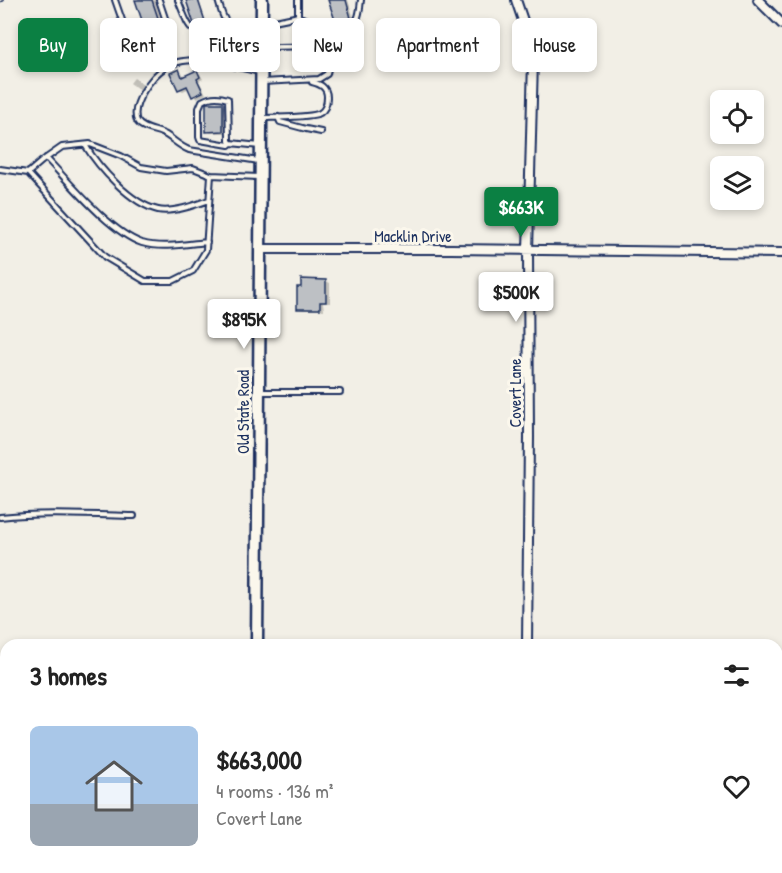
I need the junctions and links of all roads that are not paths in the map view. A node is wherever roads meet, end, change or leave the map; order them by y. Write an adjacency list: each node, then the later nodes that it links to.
1 (115, 0): 2 (lane)
2 (159, 0)
3 (178, 0): 15 (lane)
4 (218, 0): 11 (lane)
5 (262, 0): 12 (street, Old State Road)
6 (298, 0): 10 (lane)
7 (361, 0): 10 (lane)
8 (516, 0): 35 (street, Covert Lane)
9 (758, 0): 14 (street)
10 (298, 16): 13 (lane)
11 (224, 18)
12 (261, 18)
13 (280, 20)
14 (782, 24)
15 (189, 26)
16 (280, 47): 19 (lane)
17 (261, 72): 18 (street, Old State Road)
18 (261, 77): 19 (lane); 21 (street, Old State Road); 27 (lane)
19 (305, 80): 20 (lane)
20 (278, 117): 21 (lane); 22 (lane)
21 (260, 118): 25 (street, Old State Road)
22 (321, 132)
23 (231, 143): 23 (lane); 25 (lane)
24 (85, 145): 26 (lane); 30 (lane); 32 (lane)
25 (260, 146): 27 (street, Old State Road)
26 (46, 158): 29 (lane); 33 (lane)
27 (260, 161): 31 (street, Old State Road)
28 (0, 169): 29 (lane)
29 (28, 173): 33 (lane)
30 (211, 175): 31 (lane); 32 (lane)
31 (260, 177): 34 (street, Old State Road)
32 (209, 200): 33 (lane)
33 (207, 242)
34 (259, 249): 35 (street, Macklin Drive); 37 (street, Old State Road)
35 (528, 251): 36 (street, Macklin Drive); 42 (street, Covert Lane)
36 (782, 253)
37 (258, 392): 38 (lane); 41 (street, Old State Road)
38 (340, 392)
39 (134, 516): 40 (lane)
40 (0, 517)
41 (257, 639)
42 (527, 639)

